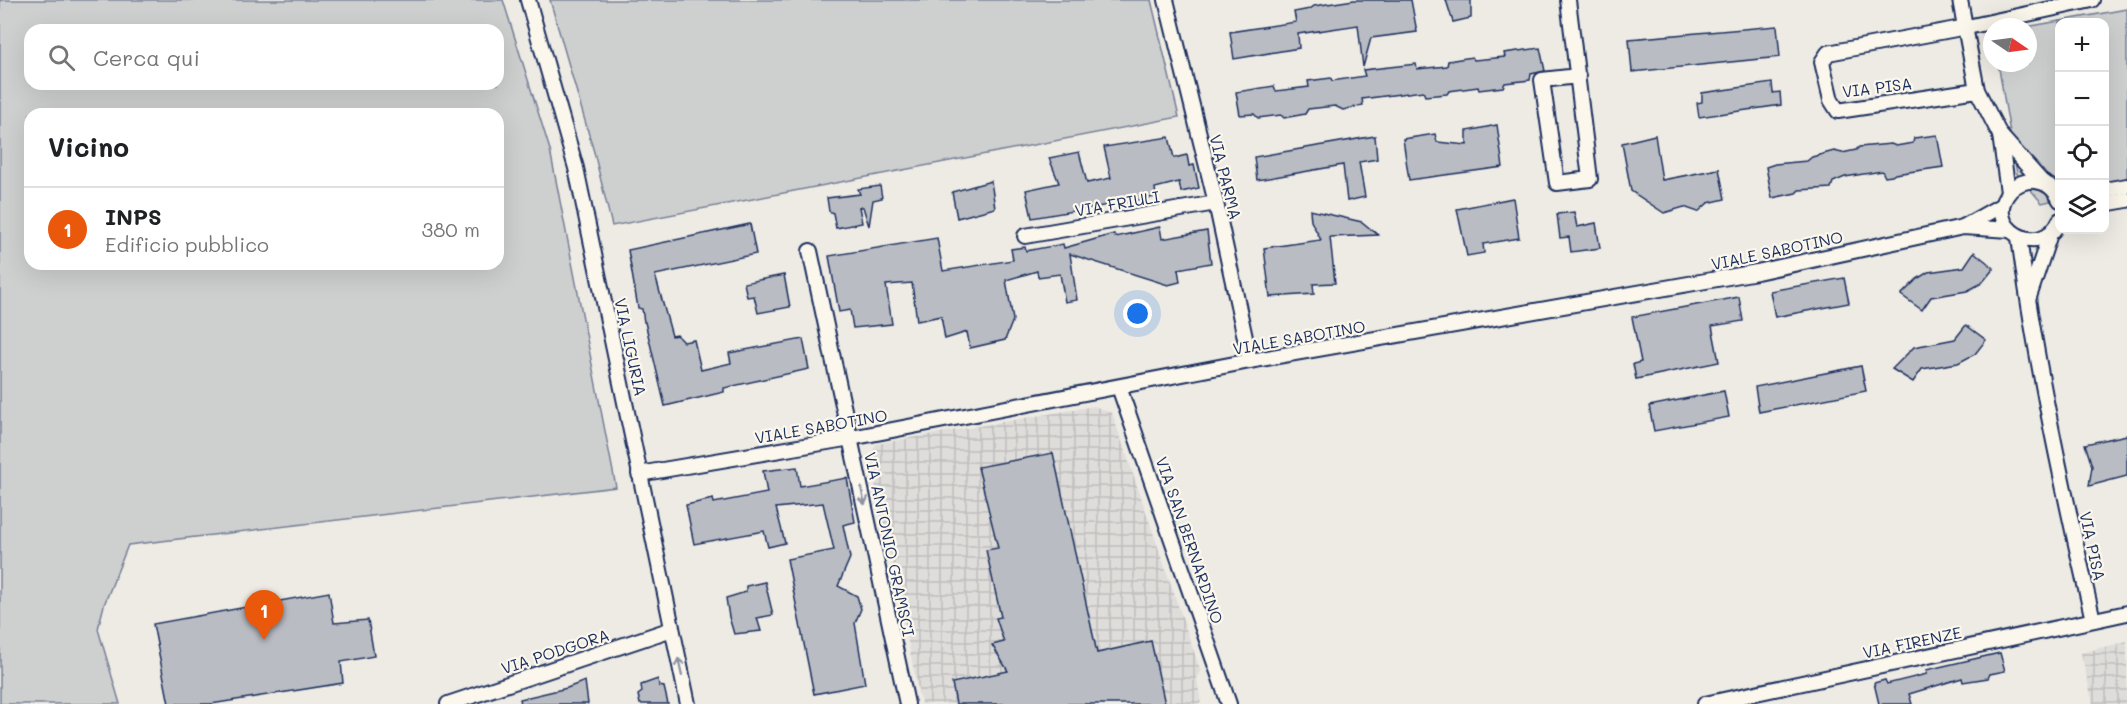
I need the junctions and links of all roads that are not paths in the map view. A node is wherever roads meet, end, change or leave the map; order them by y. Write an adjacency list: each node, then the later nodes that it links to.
1 (528, 0): 27 (street, VIA LIGURIA)
2 (1166, 0): 15 (street, VIA PARMA)
3 (1568, 0): 7 (street)
4 (1960, 0): 6 (street)
5 (2092, 0): 6 (street, VIA PISA)
6 (1966, 27): 8 (street); 8 (street, VIA PISA)
7 (1578, 76): 7 (street)
8 (1977, 90): 9 (street)
9 (2000, 135): 10 (street); 13 (street)
10 (2050, 186): 13 (street, VIALE SABOTINO)
11 (2127, 186): 12 (street)
12 (2109, 189)
13 (2005, 199): 17 (street, VIALE SABOTINO); 20 (street, VIA PISA)
14 (2127, 200): 16 (street)
15 (1215, 203): 21 (street, VIA FRIULI); 24 (street, VIA PARMA)
16 (2109, 203)
17 (1963, 227): 20 (street, VIALE SABOTINO); 24 (street, VIALE SABOTINO)
18 (2055, 227): 20 (street, VIALE SABOTINO)
19 (2055, 229): 23 (street, VIA PISA)
20 (2015, 234): 23 (street, VIA PISA)
21 (1025, 236)
22 (810, 251): 26 (street, VIA ANTONIO GRAMSCI)
23 (2028, 302): 29 (street, VIA PISA)
24 (1250, 361): 25 (street, VIALE SABOTINO)
25 (1119, 387): 26 (street, VIALE SABOTINO); 34 (street, VIA SAN BERNARDINO)
26 (850, 438): 27 (street, VIALE SABOTINO); 33 (street, VIA ANTONIO GRAMSCI, one-way to 33)
27 (639, 474): 30 (street, VIA LIGURIA)
28 (2127, 613): 29 (street, VIA FIRENZE)
29 (2092, 620): 35 (street, VIA FIRENZE)
30 (672, 629): 31 (street, VIA PODGORA); 32 (street, VIA LIGURIA, one-way to 30)
31 (448, 704)
32 (688, 704)
33 (907, 704)
34 (1229, 704)
35 (1705, 704)

